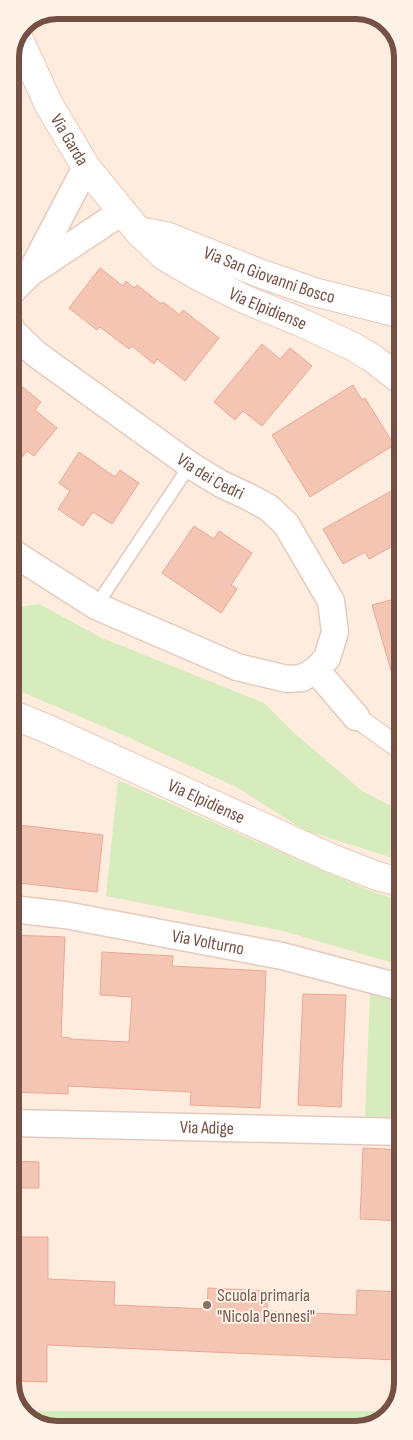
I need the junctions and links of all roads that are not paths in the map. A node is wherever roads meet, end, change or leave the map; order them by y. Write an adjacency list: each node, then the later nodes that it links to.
1 (21, 44): 2 (main road, Via Garda)
2 (86, 166): 3 (main road, Via Garda); 4 (street)
3 (131, 221): 4 (street); 6 (main road, Via San Giovanni Bosco); 8 (main road, Via Elpidiense)
4 (30, 273): 5 (street)
5 (19, 283)
6 (394, 312)
7 (19, 338): 9 (street, Via dei Cedri)
8 (394, 375)
9 (190, 465): 11 (lane); 12 (street, Via dei Cedri)
10 (19, 557): 11 (street)
11 (96, 606): 12 (street)
12 (316, 670): 13 (street)
13 (356, 717): 15 (street)
14 (19, 718): 16 (main road, Via Elpidiense)
15 (394, 745)
16 (394, 881)
17 (19, 910): 18 (street, Via Volturno)
18 (394, 986)
19 (19, 1123): 20 (street, Via Adige)
20 (394, 1132)

